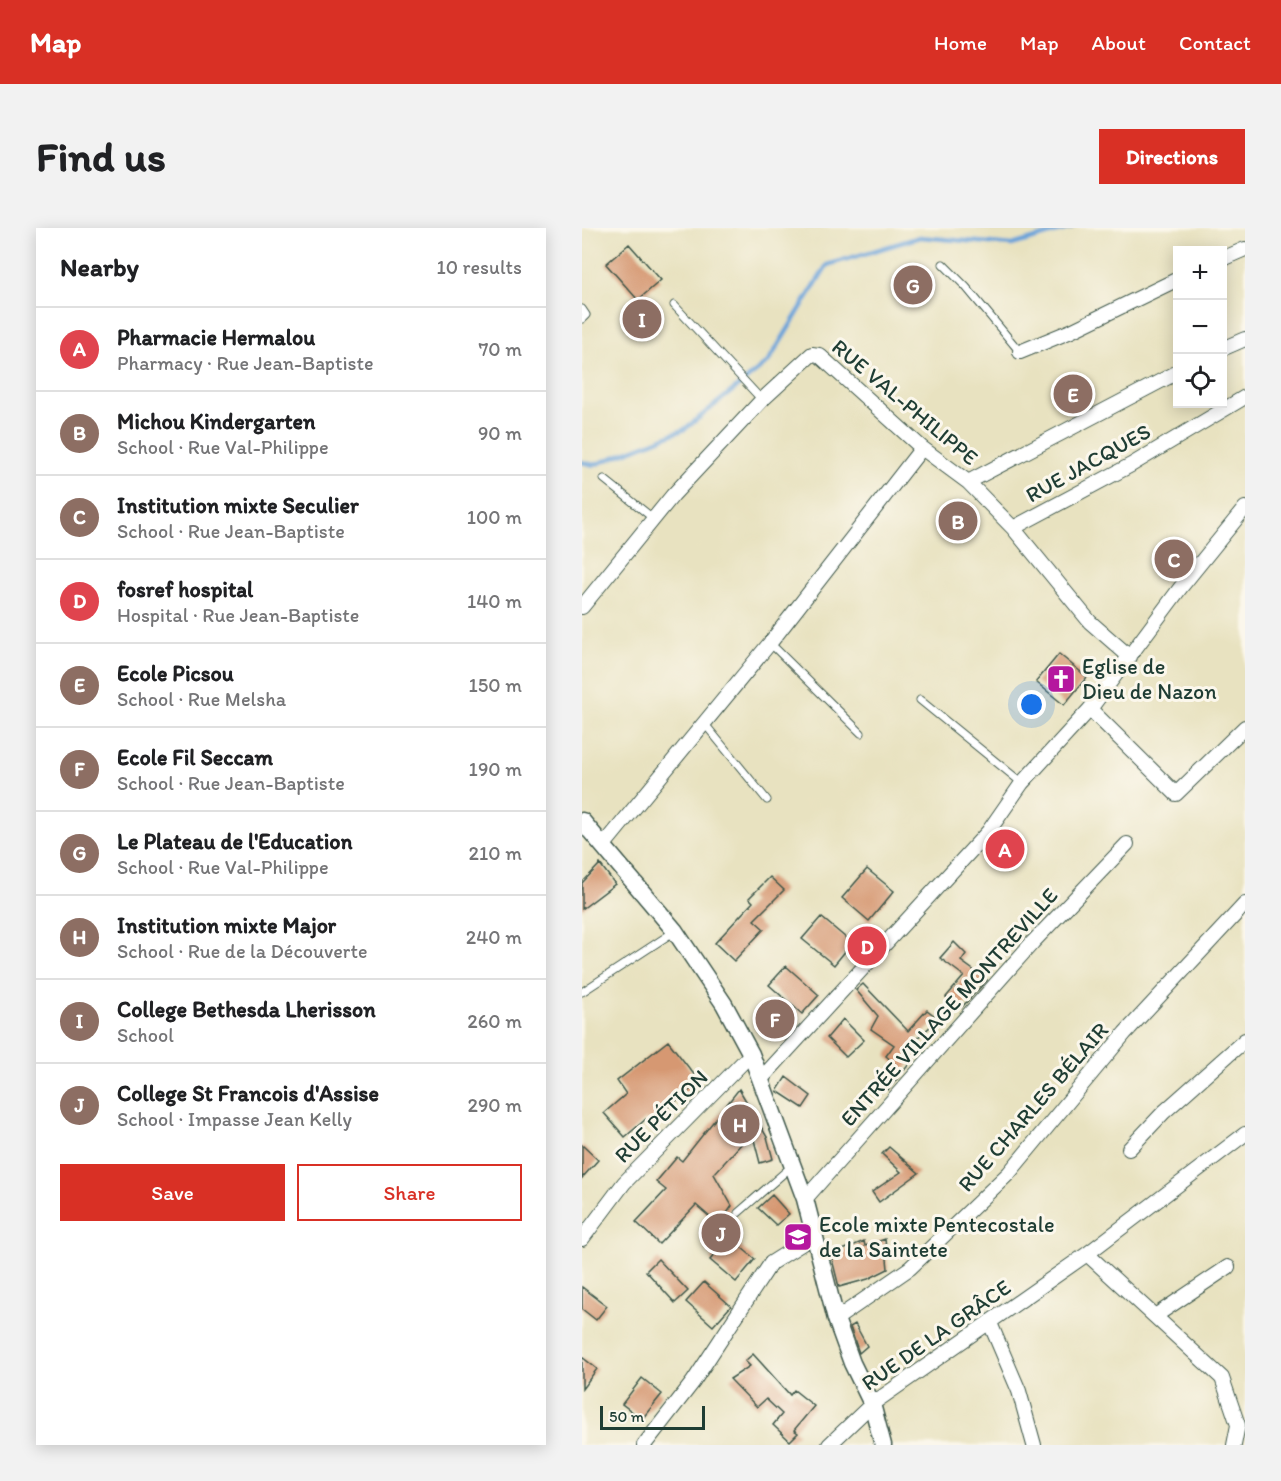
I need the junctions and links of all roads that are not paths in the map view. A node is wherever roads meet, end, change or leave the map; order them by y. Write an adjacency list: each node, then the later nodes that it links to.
1 (1245, 249): 2 (street)
2 (1227, 257)
3 (943, 264): 10 (lane)
4 (1173, 281): 10 (street)
5 (674, 305): 13 (lane)
6 (582, 309): 7 (lane)
7 (582, 319)
8 (1245, 339): 9 (street)
9 (1227, 347)
10 (1020, 352)
11 (1173, 375): 16 (street)
12 (1245, 397): 19 (street, RUE JACQUES)
13 (762, 400): 14 (street, RUE VAL-PHILIPPE); 18 (street, RUE VAL-PHILIPPE)
14 (922, 448): 16 (street, RUE VAL-PHILIPPE); 21 (street)
15 (604, 479): 18 (lane)
16 (968, 482): 19 (street, RUE VAL-PHILIPPE)
17 (1245, 508): 22 (street)
18 (654, 519): 20 (street, RUE VAL-PHILIPPE)
19 (1013, 528): 22 (street, RUE VAL-PHILIPPE)
20 (582, 607)
21 (770, 643): 25 (street); 27 (lane)
22 (1130, 657): 24 (street)
23 (920, 700): 28 (lane)
24 (1090, 709): 26 (street); 28 (street)
25 (704, 723): 29 (lane); 32 (street)
26 (1245, 727)
27 (861, 733)
28 (1022, 783): 38 (street)
29 (767, 800)
30 (582, 820): 32 (street)
31 (1127, 844): 42 (street, ENTRÉE VILLAGE MONTREVILLE)
32 (604, 845): 34 (street)
33 (1245, 904): 49 (street, RUE CHARLES BÉLAIR)
34 (675, 931): 35 (lane); 37 (street)
35 (582, 992)
36 (1245, 1040): 40 (street)
37 (751, 1054): 38 (street); 45 (street, RUE PÉTION)
38 (762, 1079): 41 (street)
39 (1245, 1134): 46 (street, RUE DE LA GRÂCE)
40 (1129, 1149)
41 (792, 1166): 42 (street); 43 (lane)
42 (805, 1199): 44 (street)
43 (738, 1213)
44 (814, 1236): 49 (street); 53 (street)
45 (582, 1239)
46 (1087, 1254): 48 (street); 50 (street, RUE DE LA GRÂCE)
47 (1228, 1267): 48 (street)
48 (1155, 1316): 52 (street)
49 (836, 1319): 51 (street)
50 (990, 1323): 51 (street, RUE DE LA GRÂCE); 56 (street)
51 (872, 1404): 54 (street, RUE DE LA GRÂCE); 55 (street)
52 (1242, 1425): 57 (street)
53 (644, 1445)
54 (829, 1445)
55 (883, 1445)
56 (1034, 1445)
57 (1234, 1445)

